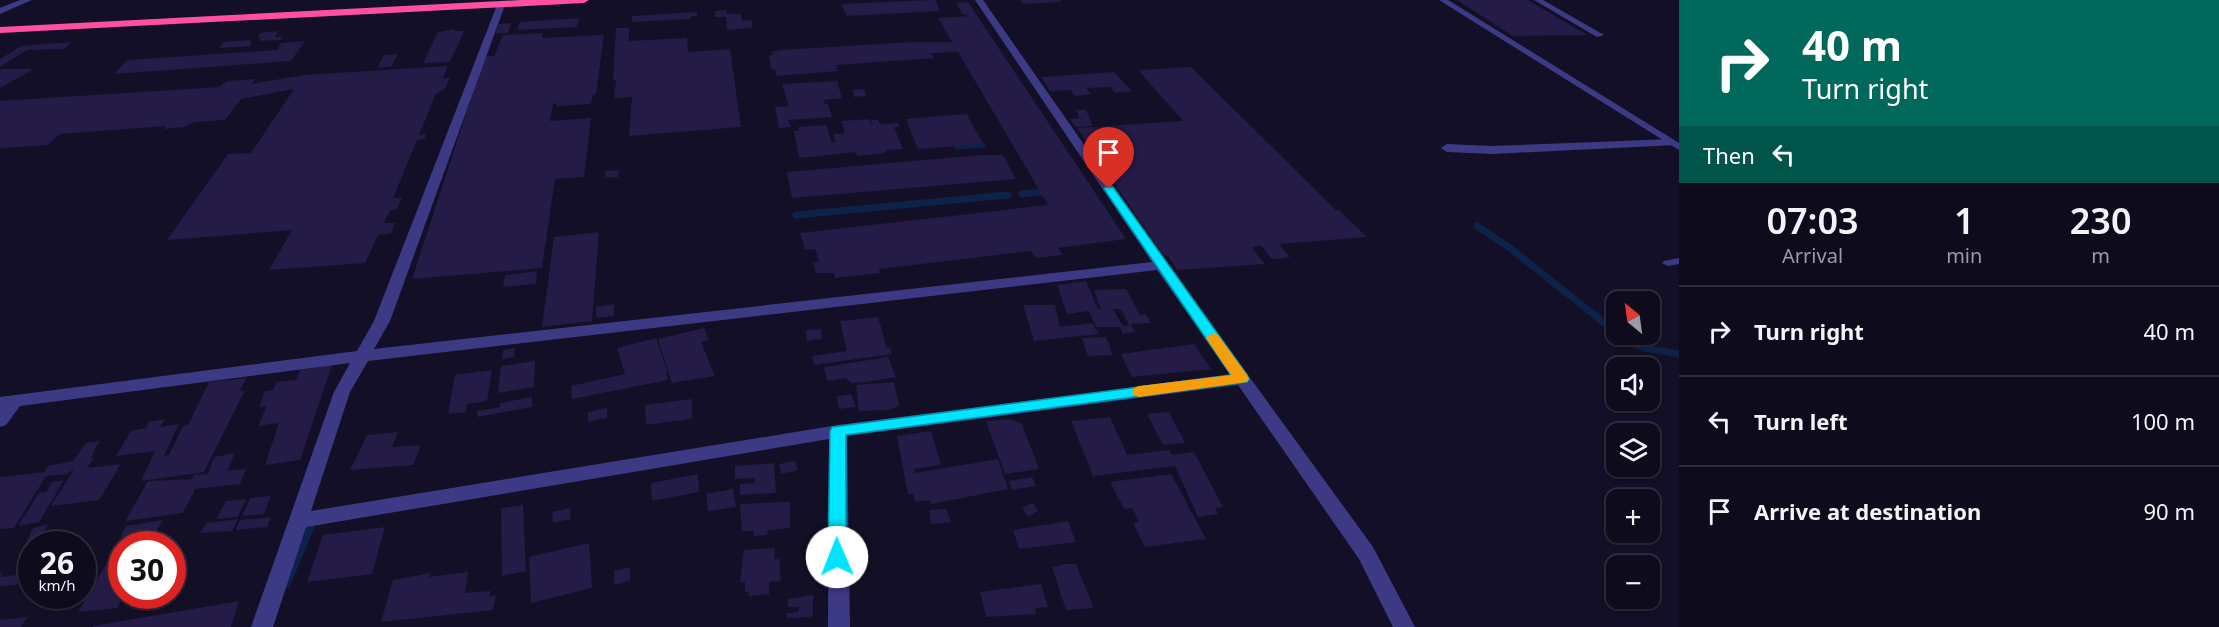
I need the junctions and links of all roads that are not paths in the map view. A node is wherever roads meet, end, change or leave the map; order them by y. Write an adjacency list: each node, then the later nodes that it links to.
1 (28, 0): 8 (street)
2 (481, 0): 9 (highway)
3 (584, 0): 7 (highway)
4 (979, 0): 13 (street)
5 (1443, 0): 11 (lane)
6 (1538, 0): 10 (lane)
7 (501, 5): 9 (highway); 14 (street)
8 (0, 11)
9 (0, 28)
10 (1600, 35)
11 (1677, 145): 12 (street)
12 (1447, 148)
13 (1161, 265): 14 (street); 15 (street)
14 (361, 356): 16 (street); 19 (street)
15 (1242, 379): 18 (street); 22 (street)
16 (7, 403): 17 (street)
17 (0, 421)
18 (838, 431): 19 (street); 21 (street)
19 (297, 521): 20 (street)
20 (262, 627)
21 (839, 627)
22 (1404, 627)

